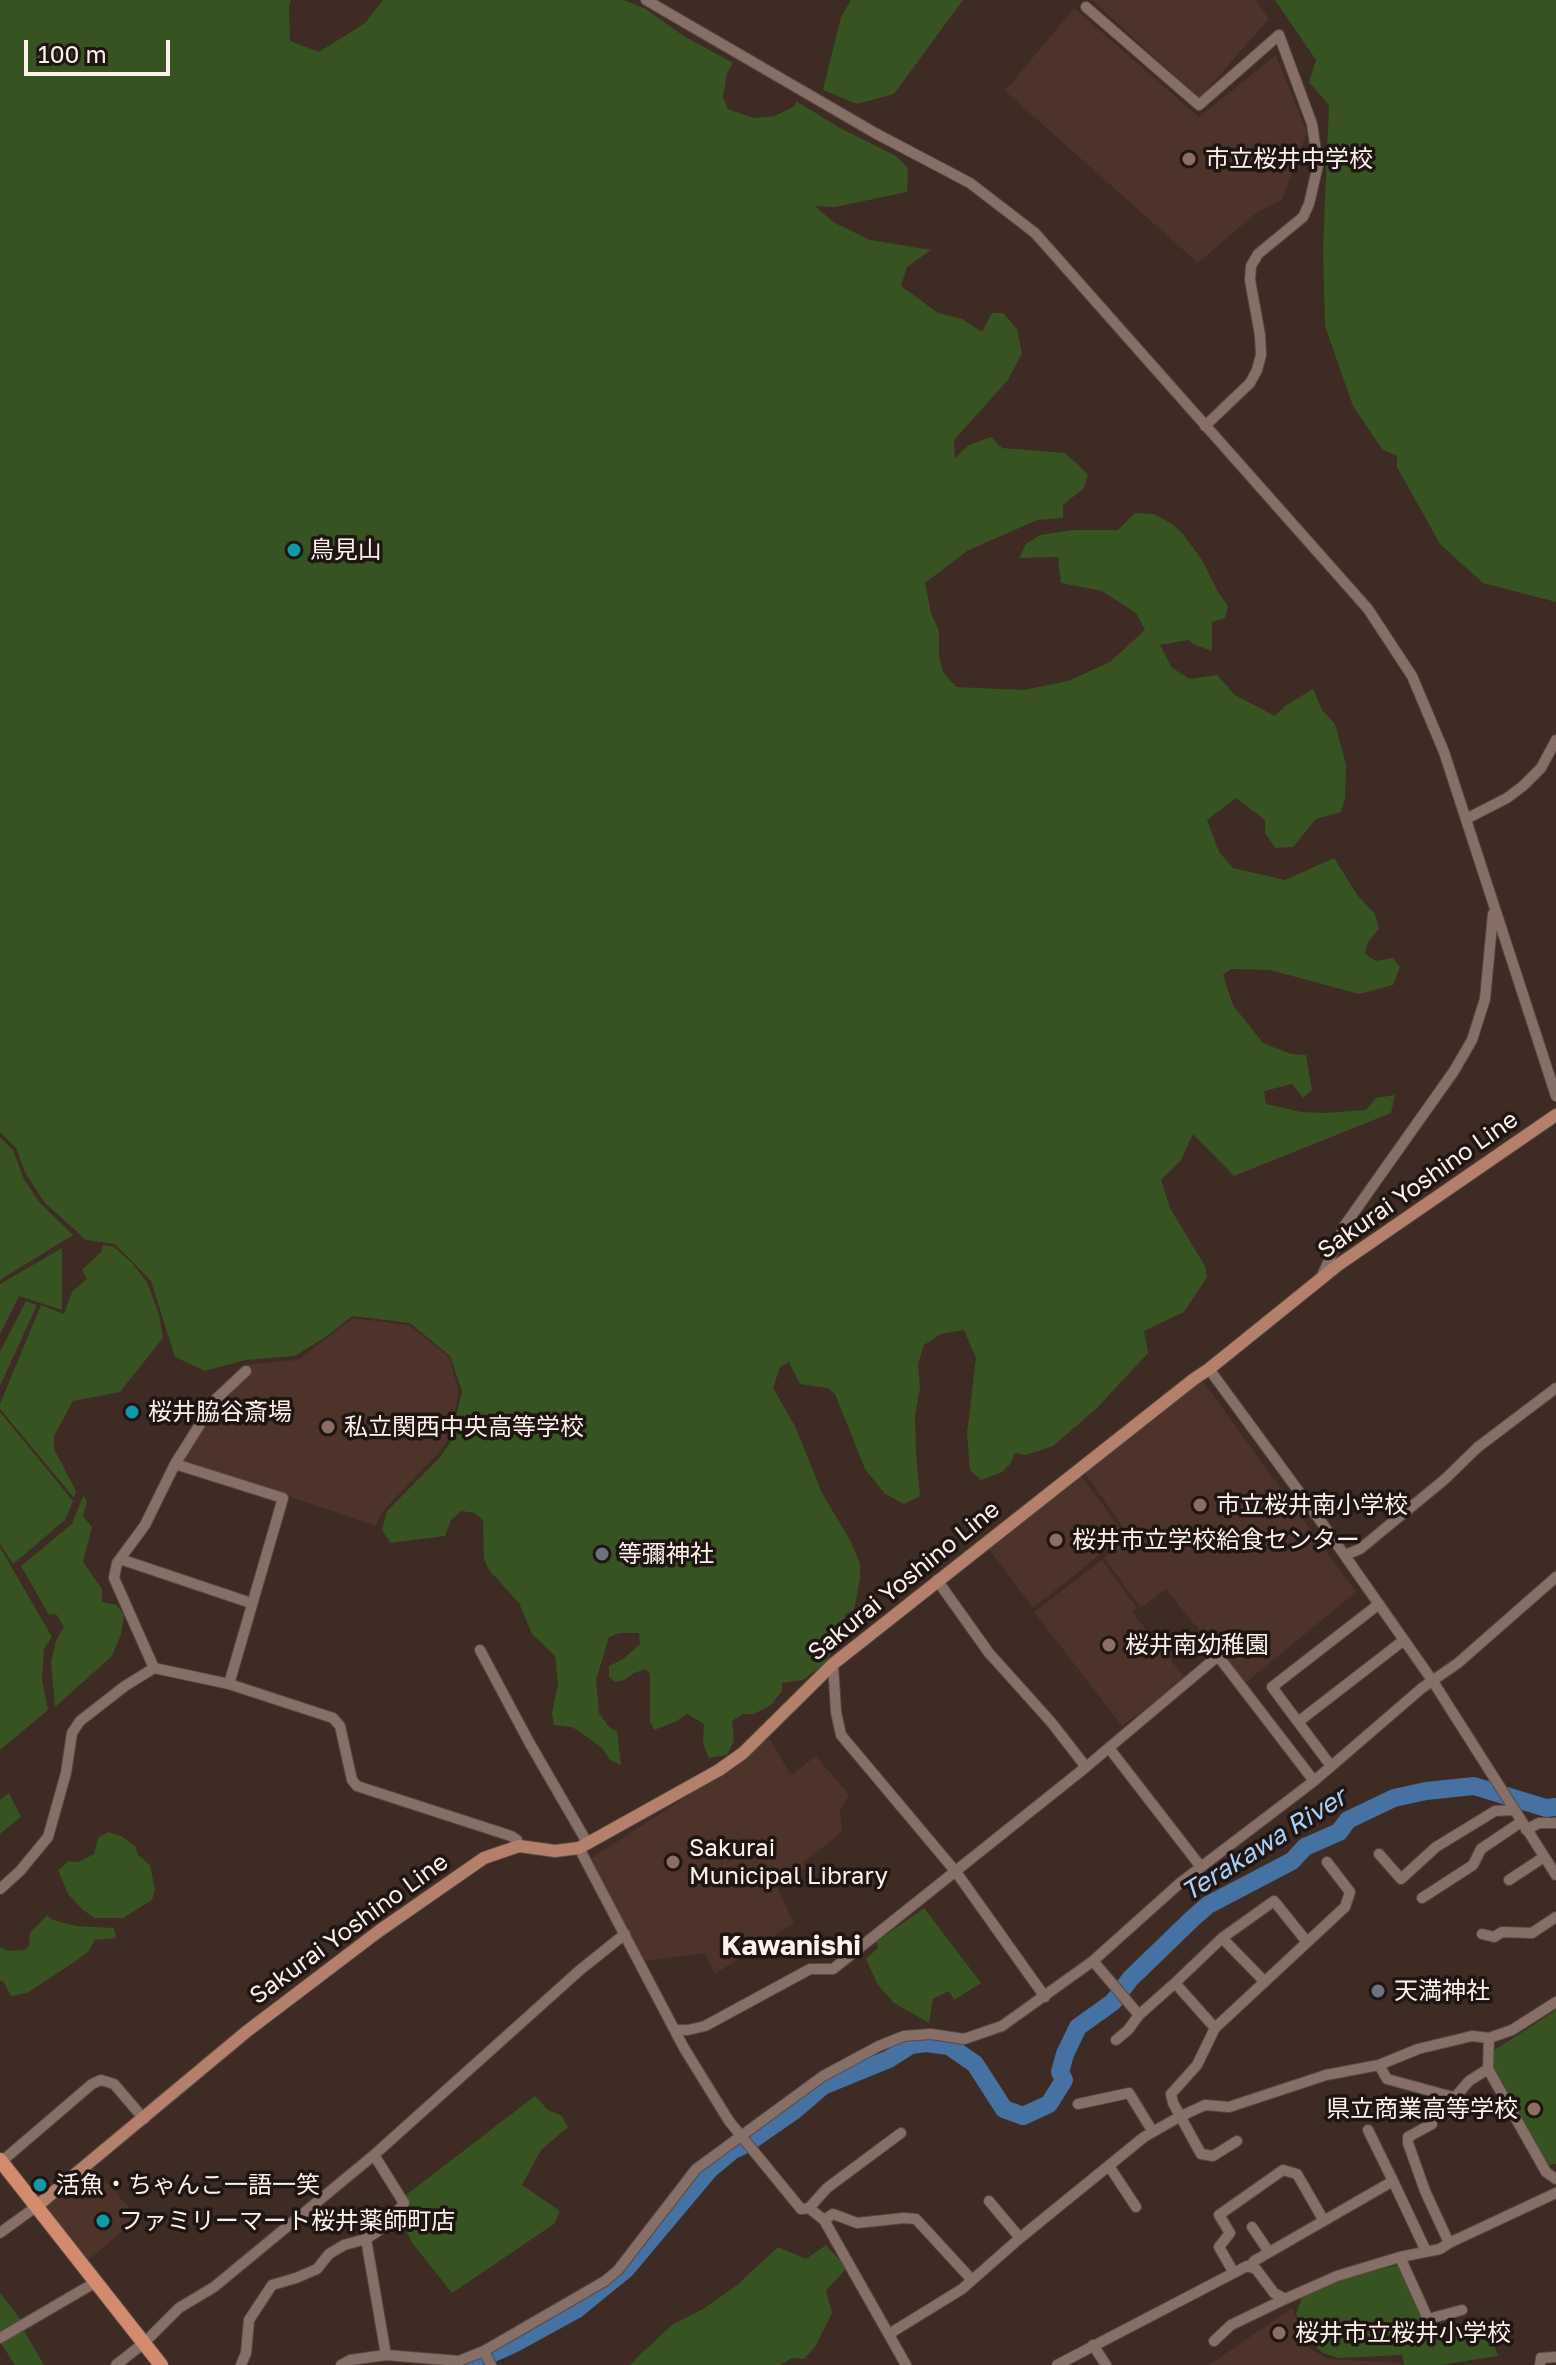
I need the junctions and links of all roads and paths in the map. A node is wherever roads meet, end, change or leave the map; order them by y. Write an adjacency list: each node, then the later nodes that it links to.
1 (646, 0): 3 (street)
2 (1086, 7): 3 (street)
3 (1205, 426): 5 (street)
4 (1556, 740): 5 (street)
5 (1466, 819): 6 (street)
6 (1494, 907): 7 (street); 9 (street)
7 (1556, 1096)
8 (1556, 1115): 9 (main road, Sakurai Yoshino Line)
9 (1320, 1280): 10 (main road, Sakurai Yoshino Line)
10 (1209, 1369): 14 (street); 17 (main road, Sakurai Yoshino Line)
11 (246, 1371): 13 (street)
12 (1556, 1388): 14 (street)
13 (175, 1464): 15 (street); 18 (street)
14 (1345, 1555): 19 (street)
15 (120, 1559): 18 (street); 23 (street)
16 (1556, 1577): 24 (street)
17 (937, 1580): 22 (main road, Sakurai Yoshino Line); 29 (street)
18 (251, 1603): 25 (street)
19 (1379, 1604): 20 (street); 26 (street)
20 (1404, 1640): 24 (street); 26 (street)
21 (480, 1650): 35 (street)
22 (833, 1664): 35 (main road, Sakurai Yoshino Line); 40 (street)
23 (154, 1668): 25 (street); 43 (street)
24 (1432, 1680): 28 (street); 31 (street)
25 (229, 1684): 34 (street)
26 (1298, 1722): 28 (street)
27 (1109, 1748): 29 (street); 30 (street); 39 (street)
28 (1331, 1766): 30 (street)
29 (1086, 1767): 40 (street)
30 (1314, 1781): 39 (street)
31 (1513, 1810): 33 (street); 36 (street)
32 (1556, 1823): 33 (street)
33 (1524, 1826): 37 (street); 44 (street)
34 (519, 1846): 35 (main road, Sakurai Yoshino Line); 66 (main road, Sakurai Yoshino Line)
35 (584, 1846): 46 (street)
36 (1379, 1854)
37 (1544, 1857): 41 (street); 42 (street)
38 (1327, 1862): 49 (street)
39 (1201, 1867): 50 (street)
40 (956, 1872): 53 (street); 57 (street)
41 (1556, 1875)
42 (1509, 1880)
43 (0, 1889)
44 (1422, 1898)
45 (1556, 1917): 47 (street)
46 (625, 1934): 57 (street); 73 (street)
47 (1482, 1934)
48 (1222, 1938): 49 (street); 51 (street); 52 (street)
49 (1307, 1942): 51 (street)
50 (1093, 1961): 53 (street); 55 (street)
51 (1265, 1982): 56 (street)
52 (1175, 1983): 55 (street); 56 (street)
53 (1045, 1997): 71 (street)
54 (1556, 2002): 58 (street)
55 (1139, 2015): 59 (street)
56 (1215, 2028): 65 (street)
57 (675, 2030): 71 (street)
58 (1489, 2038): 60 (street); 61 (street)
59 (1116, 2040)
60 (1379, 2065): 62 (street); 65 (street)
61 (1488, 2069): 62 (street); 76 (street)
62 (1453, 2097): 64 (street)
63 (1078, 2104): 69 (street)
64 (1417, 2114)
65 (1179, 2117): 69 (street); 72 (street)
66 (144, 2119): 74 (street); 80 (main road, Sakurai Yoshino Line)
67 (1432, 2124): 89 (street)
68 (1368, 2130): 77 (street)
69 (1153, 2132): 75 (street)
70 (901, 2133): 82 (street)
71 (741, 2138): 82 (street); 105 (street)
72 (1237, 2141)
73 (374, 2155): 88 (street); 102 (street)
74 (1, 2161): 80 (highway)
75 (1109, 2166): 81 (street); 87 (street)
76 (1556, 2179)
77 (1393, 2181): 84 (street); 90 (street)
78 (1556, 2193): 89 (street)
79 (989, 2201): 87 (street)
80 (37, 2206): 86 (street); 96 (highway)
81 (1136, 2207)
82 (809, 2208): 83 (street)
83 (824, 2220): 95 (street); 99 (street)
84 (1324, 2221): 91 (street); 94 (street)
85 (1252, 2227): 91 (street)
86 (0, 2233)
87 (1020, 2238): 95 (street)
88 (366, 2239): 104 (street); 109 (street)
89 (1449, 2243): 90 (street)
90 (1426, 2251): 92 (street)
91 (1269, 2252): 93 (street)
92 (1400, 2257): 97 (street); 98 (street)
93 (1252, 2265): 94 (street); 97 (street)
94 (1234, 2273): 103 (street)
95 (972, 2280): 99 (street)
96 (96, 2282): 100 (street); 102 (highway)
97 (1285, 2299): 101 (street)
98 (1462, 2310)
99 (889, 2334): 111 (street)
100 (0, 2338)
101 (1214, 2341)
102 (144, 2343): 107 (street); 108 (highway)
103 (1093, 2345): 112 (street); 113 (street)
104 (386, 2355): 105 (street); 110 (street)
105 (487, 2357)
106 (1556, 2357): 114 (street)
107 (116, 2365)
108 (161, 2365)
109 (241, 2365)
110 (341, 2365)
111 (906, 2365)
112 (1057, 2365)
113 (1106, 2365)
114 (1540, 2365)

